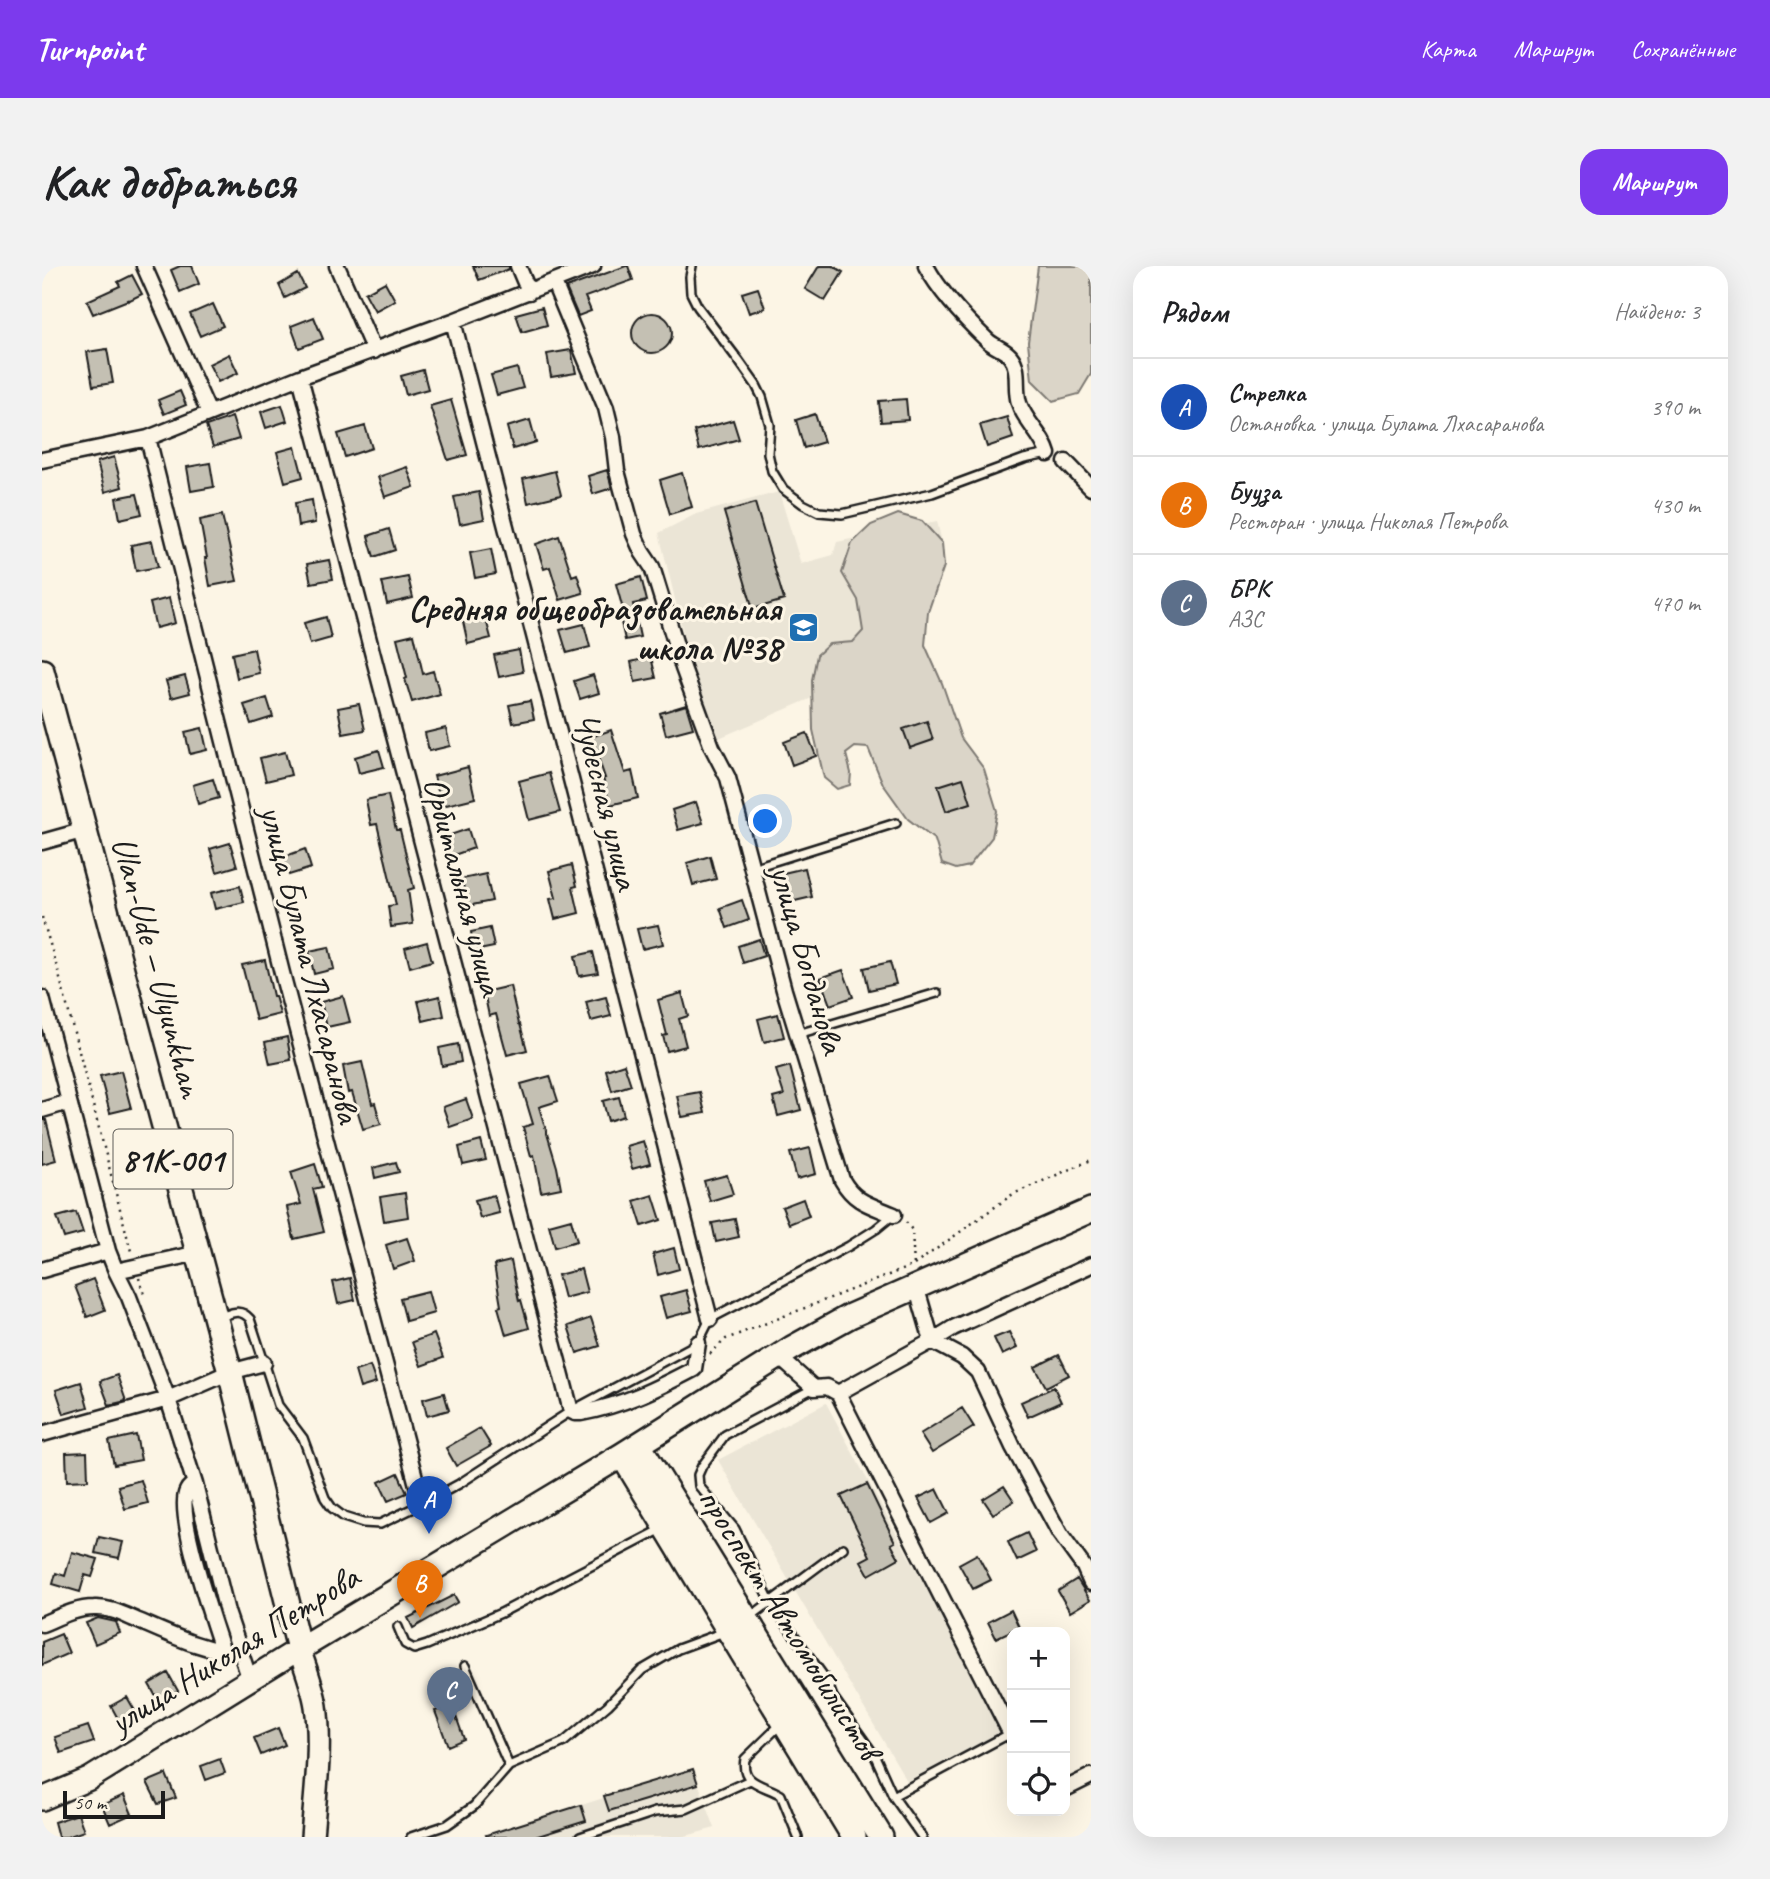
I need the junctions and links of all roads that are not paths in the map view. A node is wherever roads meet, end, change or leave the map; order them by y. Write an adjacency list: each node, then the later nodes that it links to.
1 (144, 266): 12 (street)
2 (337, 266): 10 (street)
3 (518, 266): 8 (street)
4 (593, 266): 7 (street)
5 (692, 266): 14 (lane)
6 (926, 266): 14 (street)
7 (554, 283): 8 (street); 22 (street, улица Богданова)
8 (528, 292): 9 (street)
9 (453, 321): 10 (street); 37 (street, Чудесная улица)
10 (374, 351): 11 (street)
11 (300, 377): 12 (street); 46 (street, Орбитальная улица)
12 (209, 413): 13 (street)
13 (148, 438): 15 (street); 50 (street, улица Булата Лхасаранова)
14 (1048, 454)
15 (42, 460)
16 (1066, 462): 17 (street)
17 (1091, 488)
18 (42, 671): 20 (main road, Ulan-Ude — Ulyunkhan / 81К-001)
19 (896, 823): 22 (lane)
20 (85, 830): 21 (street); 31 (main road, Ulan-Ude — Ulyunkhan / 81К-001)
21 (42, 842)
22 (752, 868): 25 (street, улица Богданова)
23 (937, 993): 25 (lane)
24 (42, 998): 26 (street)
25 (797, 1034): 29 (street, улица Богданова)
26 (69, 1101): 27 (street); 30 (street)
27 (42, 1110)
28 (1091, 1210): 35 (main road, улица Николая Петрова)
29 (894, 1215): 37 (lane)
30 (108, 1251): 33 (street); 34 (street)
31 (198, 1252): 34 (street); 36 (main road, Ulan-Ude — Ulyunkhan / 81К-001)
32 (1091, 1265): 38 (street)
33 (42, 1270)
34 (116, 1272): 45 (street)
35 (915, 1276): 38 (street); 40 (main road, улица Николая Петрова)
36 (216, 1318): 41 (lane); 42 (main road, Ulan-Ude — Ulyunkhan / 81К-001)
37 (710, 1319): 39 (lane)
38 (932, 1341): 44 (street); 53 (street)
39 (698, 1343): 46 (lane); 46 (street)
40 (779, 1357): 43 (street); 48 (main road, улица Николая Петрова)
41 (264, 1363): 42 (street); 50 (lane)
42 (230, 1372): 45 (street); 58 (main road, Ulan-Ude — Ulyunkhan / 81К-001)
43 (814, 1388): 44 (street); 54 (lane)
44 (838, 1392): 64 (street)
45 (168, 1399): 47 (street); 49 (street)
46 (571, 1411): 50 (lane)
47 (42, 1434)
48 (631, 1450): 51 (main road, проспект Автомобилистов); 56 (main road, проспект Автомобилистов); 58 (main road, улица Николая Петрова)
49 (195, 1484): 59 (street); 60 (street)
50 (422, 1504)
51 (666, 1527): 56 (main road, проспект Автомобилистов); 57 (lane)
52 (844, 1548): 54 (lane)
53 (1091, 1583)
54 (771, 1603): 56 (lane); 70 (lane)
55 (42, 1624): 59 (street)
56 (738, 1625): 63 (main road, проспект Автомобилистов); 66 (lane); 77 (main road, проспект Автомобилистов)
57 (398, 1628)
58 (299, 1648): 62 (main road, улица Николая Петрова); 73 (main road)
59 (223, 1652): 60 (street)
60 (241, 1653): 62 (street)
61 (465, 1667): 66 (lane)
62 (250, 1680): 71 (main road, улица Николая Петрова)
63 (784, 1721): 68 (lane); 72 (main road, проспект Автомобилистов)
64 (1007, 1725)
65 (1007, 1738): 70 (lane)
66 (509, 1766): 74 (lane)
67 (1091, 1776): 69 (street)
68 (750, 1780): 75 (lane); 76 (lane)
69 (1070, 1786)
70 (893, 1796): 78 (lane)
71 (42, 1800)
72 (848, 1834)
73 (312, 1837)
74 (411, 1837)
75 (580, 1837)
76 (798, 1837)
77 (881, 1837)
78 (922, 1837)

